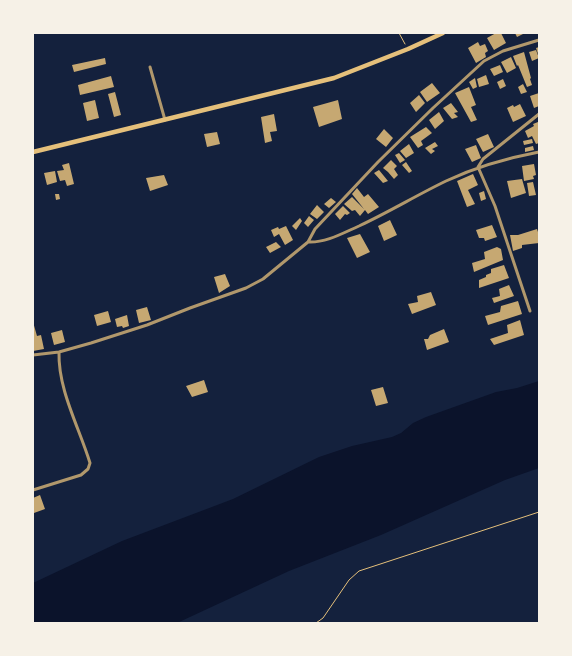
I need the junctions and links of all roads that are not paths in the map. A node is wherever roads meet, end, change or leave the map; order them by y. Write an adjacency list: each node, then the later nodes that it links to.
1 (443, 33): 5 (main road)
2 (539, 40): 9 (street)
3 (150, 67): 5 (street)
4 (539, 114): 8 (street)
5 (165, 120): 6 (main road)
6 (33, 152)
7 (539, 152): 8 (street)
8 (478, 167): 9 (street); 10 (street)
9 (308, 242): 11 (street)
10 (530, 311)
11 (59, 352): 12 (street); 13 (street)
12 (33, 355)
13 (33, 490)

